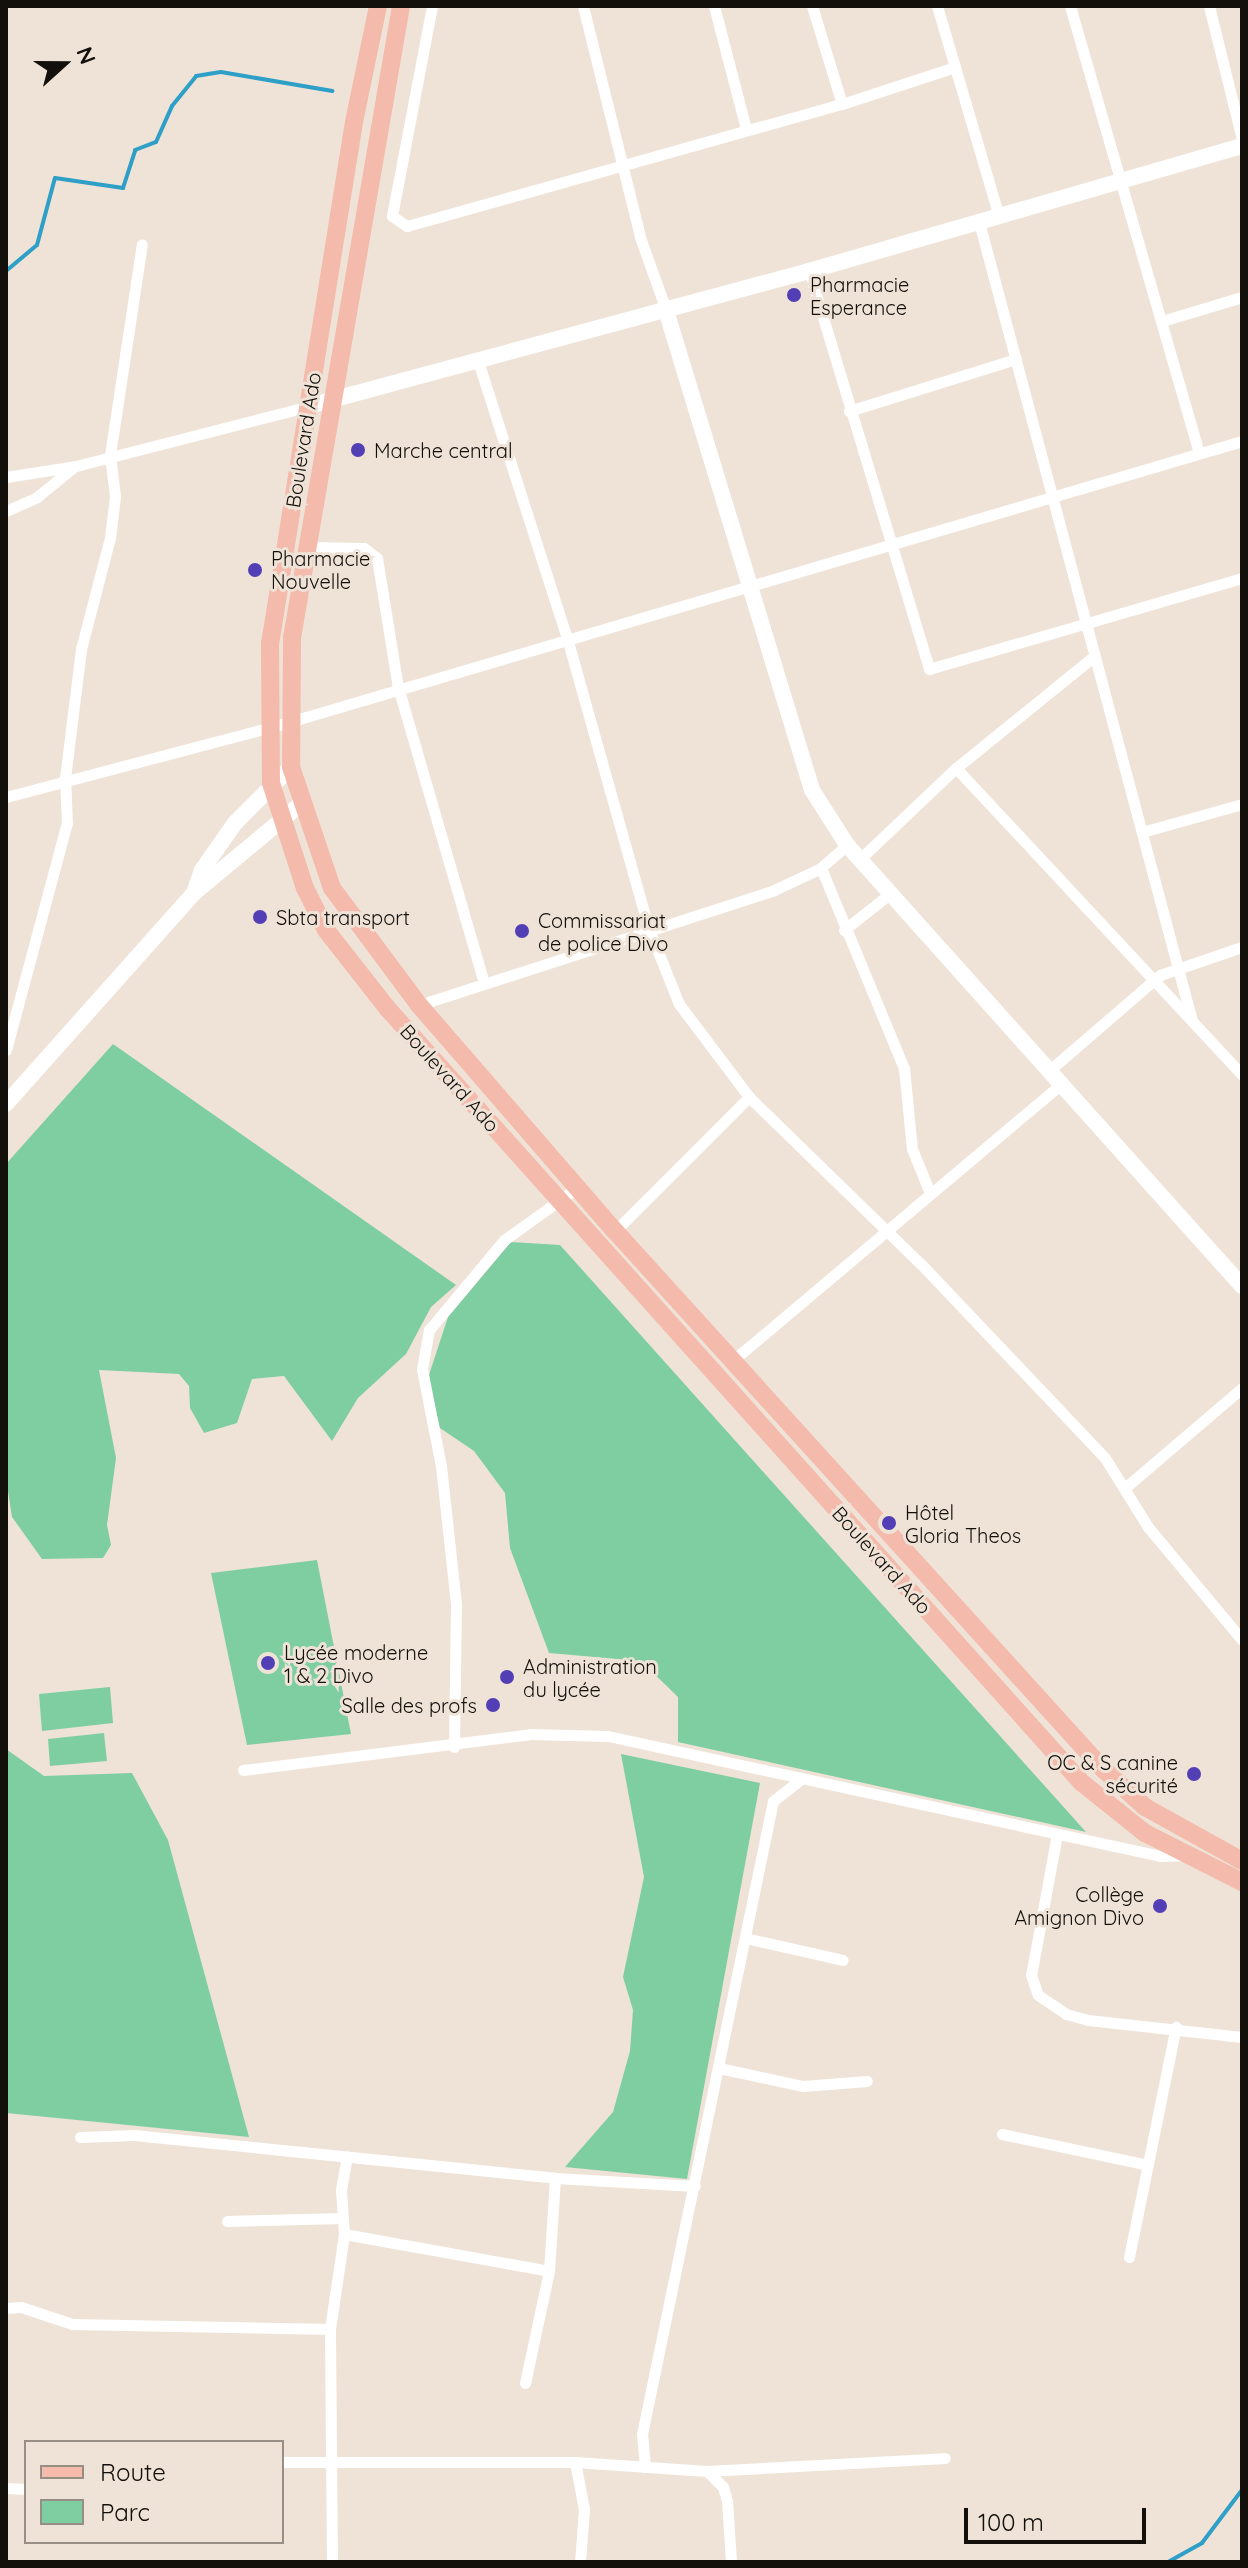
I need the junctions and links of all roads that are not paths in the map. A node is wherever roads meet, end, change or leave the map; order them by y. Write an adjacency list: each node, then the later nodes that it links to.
1 (378, 6): 27 (main road, Boulevard Ado)
2 (401, 6): 26 (main road, Boulevard Ado)
3 (432, 6): 15 (street)
4 (583, 6): 15 (street)
5 (714, 6): 12 (street)
6 (812, 6): 11 (street)
7 (937, 6): 10 (street)
8 (1070, 6): 16 (street)
9 (1209, 6): 13 (street)
10 (955, 67): 11 (street); 17 (street)
11 (842, 104): 12 (street)
12 (746, 129): 15 (street)
13 (1242, 139)
14 (1242, 146): 16 (street)
15 (621, 164): 22 (street)
16 (1122, 183): 17 (street); 23 (street)
17 (999, 217): 18 (street)
18 (979, 222): 20 (street); 25 (street)
19 (142, 244): 31 (street)
20 (809, 271): 22 (street); 28 (street)
21 (1242, 297): 23 (street)
22 (665, 307): 24 (street); 39 (street)
23 (1162, 321): 30 (street)
24 (477, 358): 26 (street); 41 (street)
25 (1016, 359): 28 (street); 34 (street)
26 (334, 400): 27 (street); 37 (main road, Boulevard Ado)
27 (309, 406): 31 (street); 45 (main road, Boulevard Ado)
28 (849, 411): 36 (street)
29 (1242, 441): 30 (street)
30 (1199, 453): 34 (street)
31 (110, 455): 32 (street); 48 (street)
32 (76, 466): 33 (street); 35 (street)
33 (6, 477)
34 (1055, 493): 36 (street); 40 (street)
35 (6, 511)
36 (889, 544): 39 (street); 40 (street)
37 (308, 547): 43 (street); 44 (main road, Boulevard Ado)
38 (1242, 578): 40 (street)
39 (749, 588): 41 (street); 55 (street)
40 (1086, 625): 42 (street)
41 (567, 638): 43 (street); 60 (street)
42 (1092, 658): 47 (street); 54 (street)
43 (398, 687): 44 (street); 65 (street)
44 (289, 722): 45 (street); 46 (main road, Boulevard Ado)
45 (267, 728): 48 (street); 49 (main road, Boulevard Ado)
46 (291, 767): 49 (street); 51 (main road, Boulevard Ado)
47 (956, 768): 56 (street); 64 (street)
48 (65, 778): 50 (street); 68 (street)
49 (271, 783): 53 (main road, Boulevard Ado); 58 (street)
50 (6, 797)
51 (301, 804): 53 (street); 66 (main road, Boulevard Ado)
52 (1242, 804): 54 (street)
53 (283, 818): 58 (street); 76 (main road, Boulevard Ado)
54 (1142, 832): 63 (street)
55 (847, 845): 56 (street); 57 (street)
56 (861, 858): 59 (street)
57 (821, 868): 60 (street); 61 (street)
58 (195, 892): 73 (street)
59 (892, 892): 61 (street); 69 (street)
60 (649, 929): 65 (street); 72 (street)
61 (844, 930): 75 (street)
62 (1242, 947): 63 (street)
63 (1179, 964): 64 (street); 67 (street)
64 (1153, 980): 67 (street); 69 (street)
65 (484, 983): 66 (street)
66 (419, 1005): 74 (main road, Boulevard Ado)
67 (1192, 1021): 70 (street)
68 (6, 1050)
69 (1051, 1069): 71 (street)
70 (1241, 1074)
71 (1063, 1082): 75 (street); 79 (street)
72 (749, 1097): 77 (street); 78 (street)
73 (6, 1104)
74 (578, 1187): 76 (street); 78 (main road, Boulevard Ado)
75 (930, 1193): 77 (street)
76 (561, 1202): 84 (street); 88 (main road, Boulevard Ado)
77 (885, 1230): 80 (street); 82 (street)
78 (615, 1231): 80 (main road, Boulevard Ado)
79 (1242, 1286)
80 (731, 1362): 89 (main road, Boulevard Ado)
81 (1242, 1388): 82 (street)
82 (1126, 1487): 83 (street)
83 (1242, 1640)
84 (454, 1747): 85 (street); 86 (street)
85 (243, 1770)
86 (801, 1779): 87 (street); 91 (street)
87 (1057, 1834): 88 (street); 93 (street)
88 (1183, 1855): 90 (main road, Boulevard Ado)
89 (1242, 1861)
90 (1242, 1882)
91 (745, 1938): 92 (street); 95 (street)
92 (843, 1960)
93 (1176, 2027): 94 (street); 100 (street)
94 (1242, 2037)
95 (719, 2068): 96 (street); 102 (street)
96 (867, 2081)
97 (1002, 2134): 100 (street)
98 (80, 2137): 99 (street)
99 (347, 2157): 101 (street); 103 (street)
100 (1148, 2165): 106 (street)
101 (555, 2178): 102 (street); 107 (street)
102 (695, 2186): 115 (street)
103 (343, 2218): 104 (street); 105 (street)
104 (227, 2221)
105 (344, 2234): 107 (street); 109 (street)
106 (1129, 2257)
107 (549, 2271): 110 (street)
108 (6, 2308): 109 (street)
109 (330, 2329): 114 (street)
110 (525, 2383)
111 (945, 2458): 116 (street)
112 (284, 2462): 114 (street)
113 (575, 2462): 114 (street); 115 (street); 118 (street)
114 (329, 2463): 117 (street)
115 (645, 2467): 116 (street)
116 (707, 2471): 119 (street)
117 (332, 2562)
118 (580, 2562)
119 (731, 2562)

